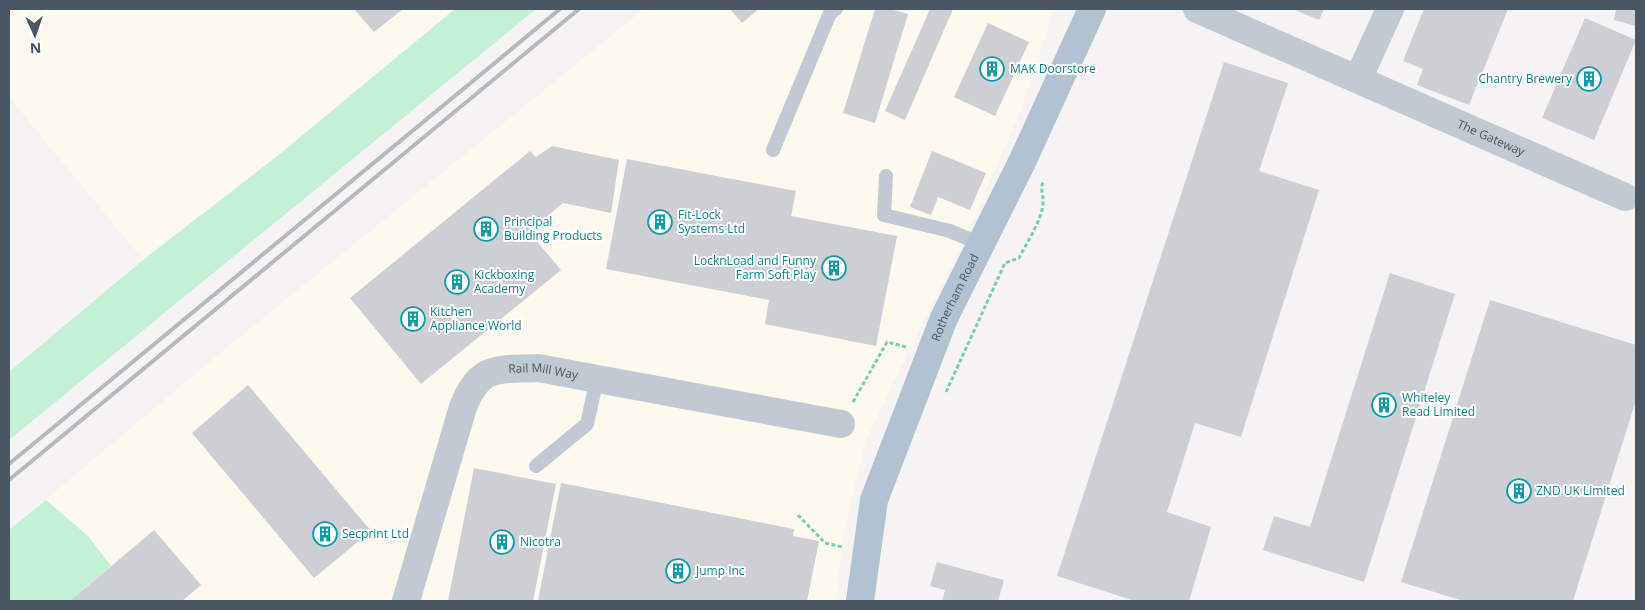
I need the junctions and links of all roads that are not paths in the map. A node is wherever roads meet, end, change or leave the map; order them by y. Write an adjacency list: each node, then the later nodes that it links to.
1 (836, 9): 6 (lane)
2 (1092, 9): 9 (main road, Rotherham Road)
3 (1197, 9): 5 (street, The Gateway)
4 (1390, 9): 5 (street)
5 (1358, 78): 8 (street, The Gateway)
6 (773, 150)
7 (886, 176): 9 (lane)
8 (1624, 197)
9 (981, 244): 14 (main road, Rotherham Road)
10 (597, 379): 11 (street, Rail Mill Way); 12 (lane); 13 (street, Rail Mill Way)
11 (840, 424)
12 (536, 466)
13 (406, 601)
14 (860, 601)

